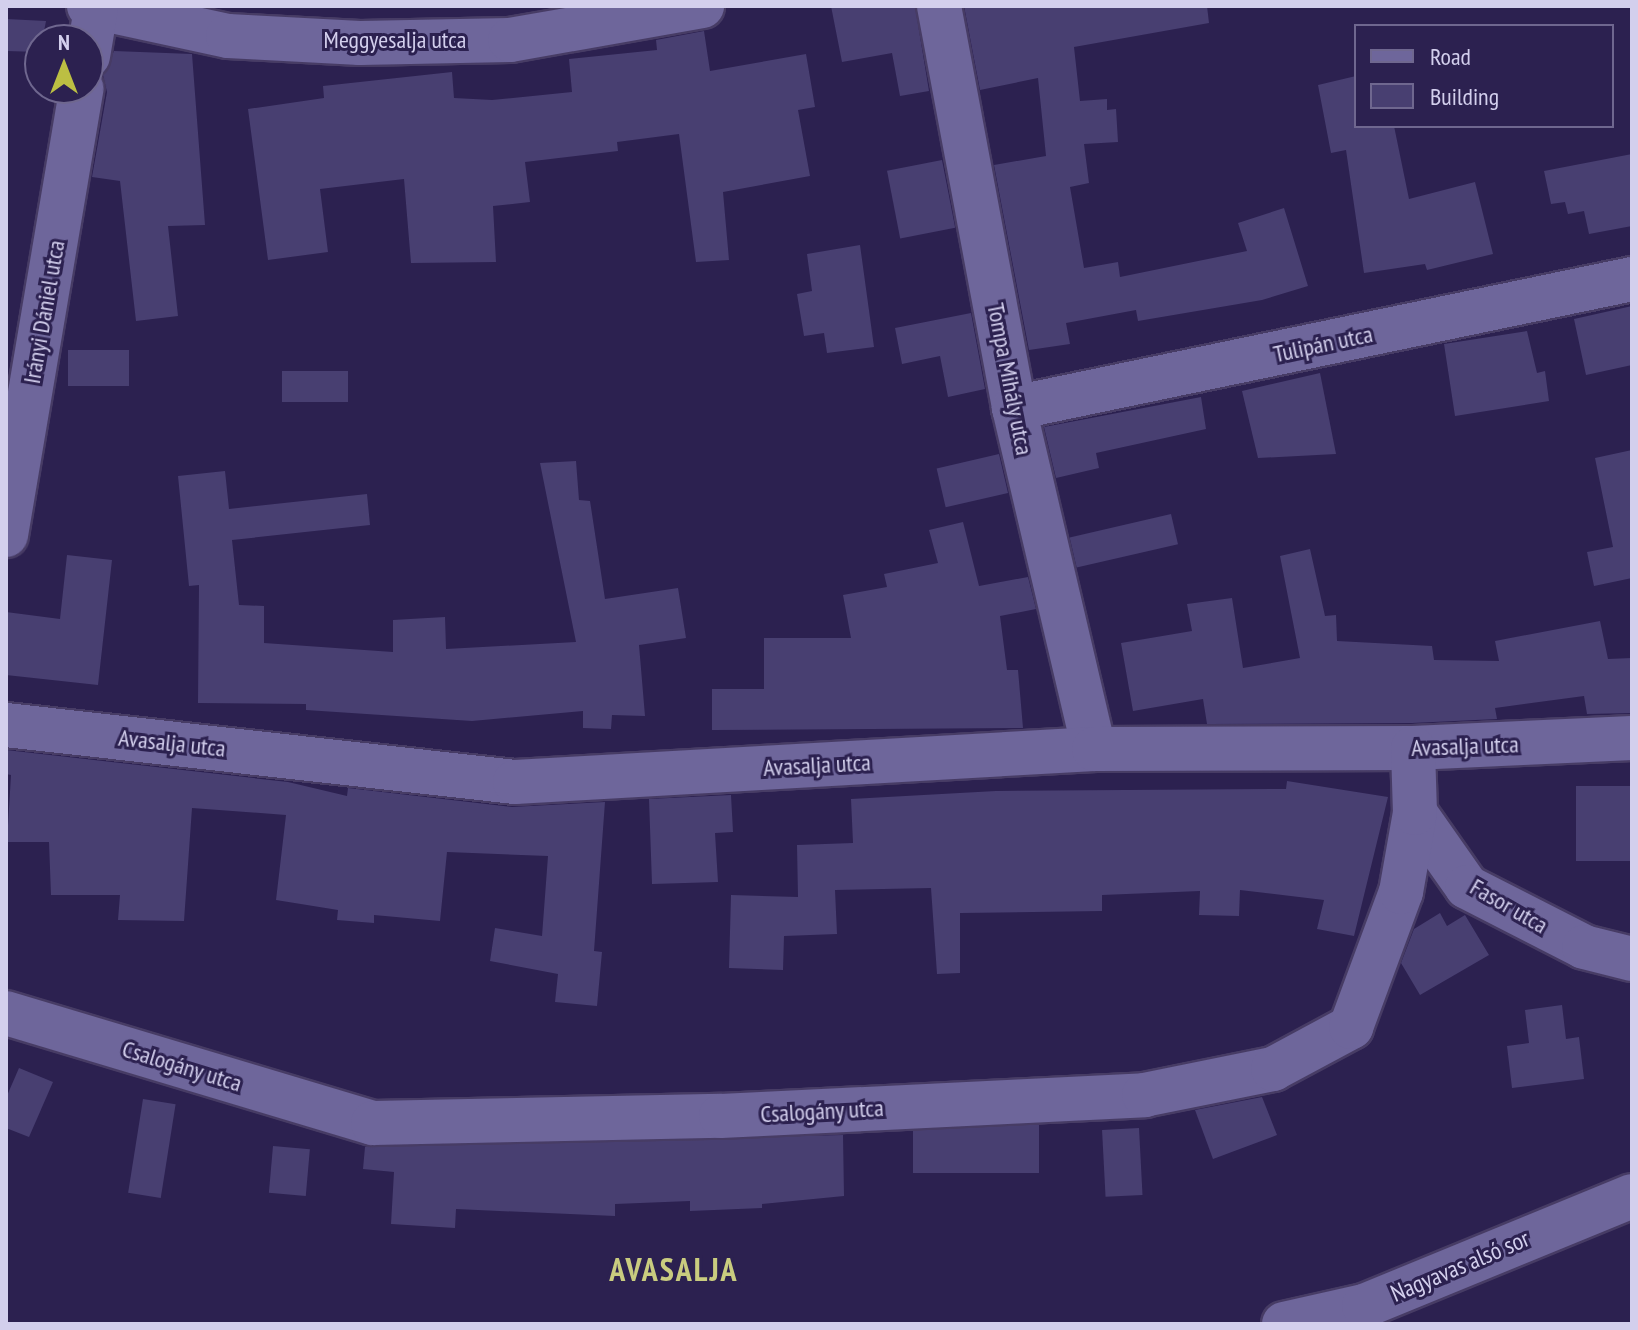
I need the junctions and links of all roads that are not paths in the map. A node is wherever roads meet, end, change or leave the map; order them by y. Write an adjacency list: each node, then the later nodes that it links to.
1 (702, 6): 3 (street, Meggyesalja utca)
2 (939, 6): 7 (street, Tompa Mihály utca)
3 (92, 7)
4 (78, 104): 6 (street, Irányi Dániel utca)
5 (1632, 279): 7 (street, Tulipán utca)
6 (22, 344): 8 (street, Irányi Dániel utca)
7 (1014, 408): 12 (street, Tompa Mihály utca)
8 (6, 535)
9 (6, 725): 12 (street, Avasalja utca)
10 (1632, 738): 11 (street, Avasalja utca)
11 (1413, 748): 12 (street, Avasalja utca); 13 (street, Csalogány utca)
12 (1094, 749)
13 (1415, 813): 14 (street, Fasor utca); 15 (street, Csalogány utca)
14 (1632, 959)
15 (6, 1013)
16 (1632, 1196): 17 (street, Nagyavas alsó sor)
17 (1284, 1324)

